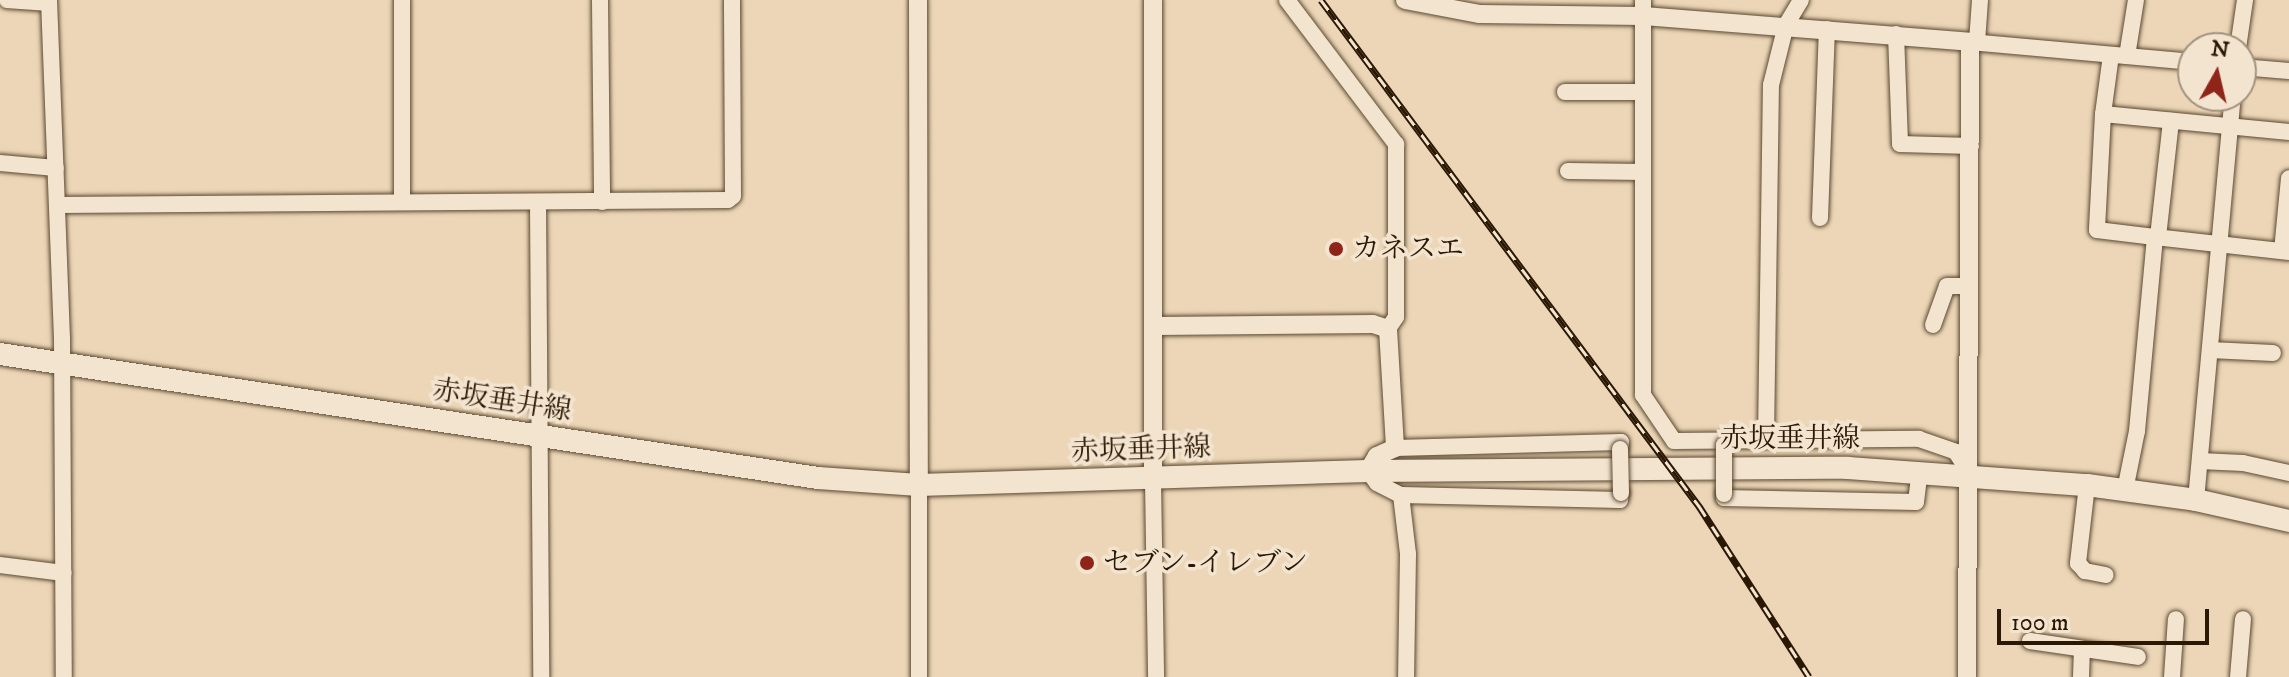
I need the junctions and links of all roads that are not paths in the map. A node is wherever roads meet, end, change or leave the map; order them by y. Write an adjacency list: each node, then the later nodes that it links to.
1 (7, 0): 13 (street)
2 (402, 0): 38 (street)
3 (600, 0): 39 (street)
4 (732, 0): 39 (street)
5 (918, 0): 64 (street)
6 (1153, 0): 48 (street)
7 (1287, 0): 49 (street)
8 (1405, 0): 14 (street)
9 (1801, 0): 16 (street)
10 (1980, 0): 20 (street)
11 (2136, 0): 21 (street)
12 (2245, 0): 18 (street)
13 (49, 1): 34 (street)
14 (1434, 4): 15 (street)
15 (1643, 8): 16 (street); 26 (street)
16 (1786, 25): 17 (street); 55 (street)
17 (1827, 29): 19 (street); 42 (street)
18 (2240, 32)
19 (1896, 34): 20 (street); 32 (street)
20 (1974, 42): 21 (street); 32 (street)
21 (2119, 55): 22 (street); 28 (street)
22 (2177, 60)
23 (2257, 68): 24 (street)
24 (2289, 71)
25 (1565, 92): 26 (street)
26 (1643, 92): 36 (street)
27 (2232, 112): 30 (street)
28 (2103, 114): 29 (street); 43 (street)
29 (2171, 121): 30 (street); 43 (street)
30 (2231, 127): 31 (street); 44 (street)
31 (2289, 132)
32 (1971, 146): 46 (street)
33 (0, 163): 34 (street)
34 (56, 168): 41 (street)
35 (1568, 171): 36 (street)
36 (1643, 172): 56 (street)
37 (2289, 178): 45 (street)
38 (402, 202): 40 (street); 41 (street)
39 (602, 202): 40 (street)
40 (538, 204): 54 (street)
41 (58, 205): 53 (street)
42 (1820, 218)
43 (2156, 237): 44 (street); 66 (street)
44 (2220, 244): 45 (street); 50 (street)
45 (2286, 251)
46 (1970, 286): 47 (street); 61 (street)
47 (1933, 325)
48 (1156, 326): 49 (street); 63 (street)
49 (1388, 329): 57 (street)
50 (2210, 350): 51 (street); 58 (street)
51 (2273, 353)
52 (0, 354): 53 (main road, 赤坂垂井線)
53 (61, 363): 54 (main road, 赤坂垂井線); 71 (street)
54 (539, 437): 64 (main road, 赤坂垂井線); 79 (street)
55 (1766, 439): 56 (street); 61 (street)
56 (1724, 442): 60 (street, bridge)
57 (1395, 448): 59 (street); 67 (street, bridge)
58 (2200, 461): 62 (street); 68 (street)
59 (1368, 471): 60 (main road, 赤坂垂井線); 63 (main road, 赤坂垂井線); 67 (street)
60 (1920, 471): 61 (main road, 赤坂垂井線)
61 (1969, 473): 65 (main road, 赤坂垂井線); 83 (street)
62 (2289, 473)
63 (1153, 480): 64 (main road, 赤坂垂井線); 81 (street)
64 (919, 485): 80 (street)
65 (2087, 485): 66 (main road, 赤坂垂井線); 72 (street)
66 (2125, 490): 68 (main road, 赤坂垂井線)
67 (1401, 495): 82 (street)
68 (2196, 500): 69 (main road, 赤坂垂井線)
69 (2289, 521)
70 (0, 565): 71 (street)
71 (63, 573): 78 (street)
72 (2106, 575)
73 (2176, 619): 85 (street)
74 (2243, 619): 86 (street)
75 (2030, 641): 76 (street)
76 (2082, 649): 77 (street); 84 (street)
77 (2138, 657)
78 (64, 677)
79 (541, 677)
80 (919, 677)
81 (1156, 677)
82 (1406, 677)
83 (1967, 677)
84 (2081, 677)
85 (2172, 677)
86 (2238, 677)

